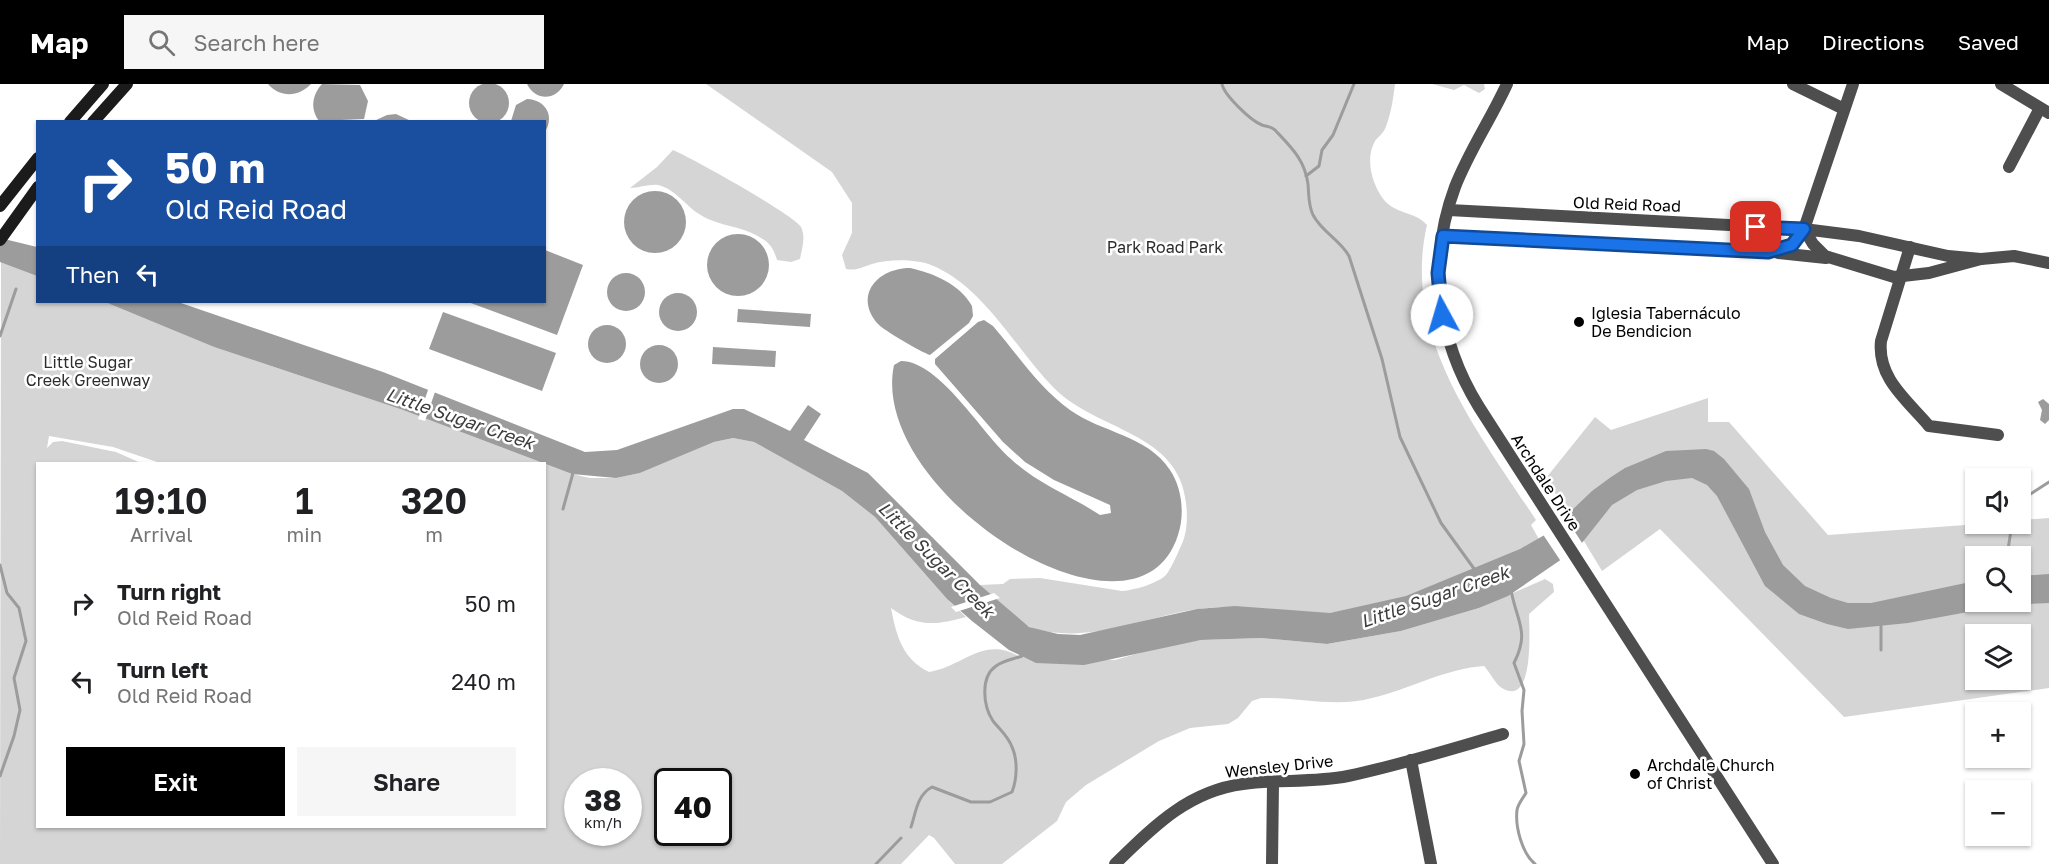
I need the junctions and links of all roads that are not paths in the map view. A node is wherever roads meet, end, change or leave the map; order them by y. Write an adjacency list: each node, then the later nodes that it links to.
1 (103, 84): 9 (main road)
2 (127, 84): 10 (main road)
3 (1507, 84): 15 (street, Archdale Drive)
4 (1793, 84): 7 (street)
5 (1853, 84): 7 (street)
6 (2001, 84): 8 (street)
7 (1844, 109): 16 (street)
8 (2045, 111): 12 (street)
9 (72, 120)
10 (95, 120)
11 (36, 161): 14 (main road)
12 (2009, 167)
13 (36, 190): 18 (main road)
14 (0, 206)
15 (1449, 210): 16 (street, Old Reid Road); 17 (street, Archdale Drive)
16 (1804, 229): 19 (street, Old Reid Road); 20 (street); 21 (street)
17 (1443, 236): 20 (street); 32 (street, Archdale Drive)
18 (0, 240)
19 (1910, 247): 22 (street, Old Reid Road); 24 (street)
20 (1768, 252): 21 (street)
21 (1832, 259): 24 (street)
22 (1981, 259): 23 (street); 24 (street)
23 (2049, 263)
24 (1901, 278): 25 (street)
25 (1998, 435)
26 (1503, 734): 27 (street, Wensley Drive)
27 (1411, 760): 28 (street, Wensley Drive); 31 (street)
28 (1273, 783): 29 (street, Wensley Drive); 30 (street)
29 (1114, 864)
30 (1272, 864)
31 (1431, 864)
32 (1773, 864)

